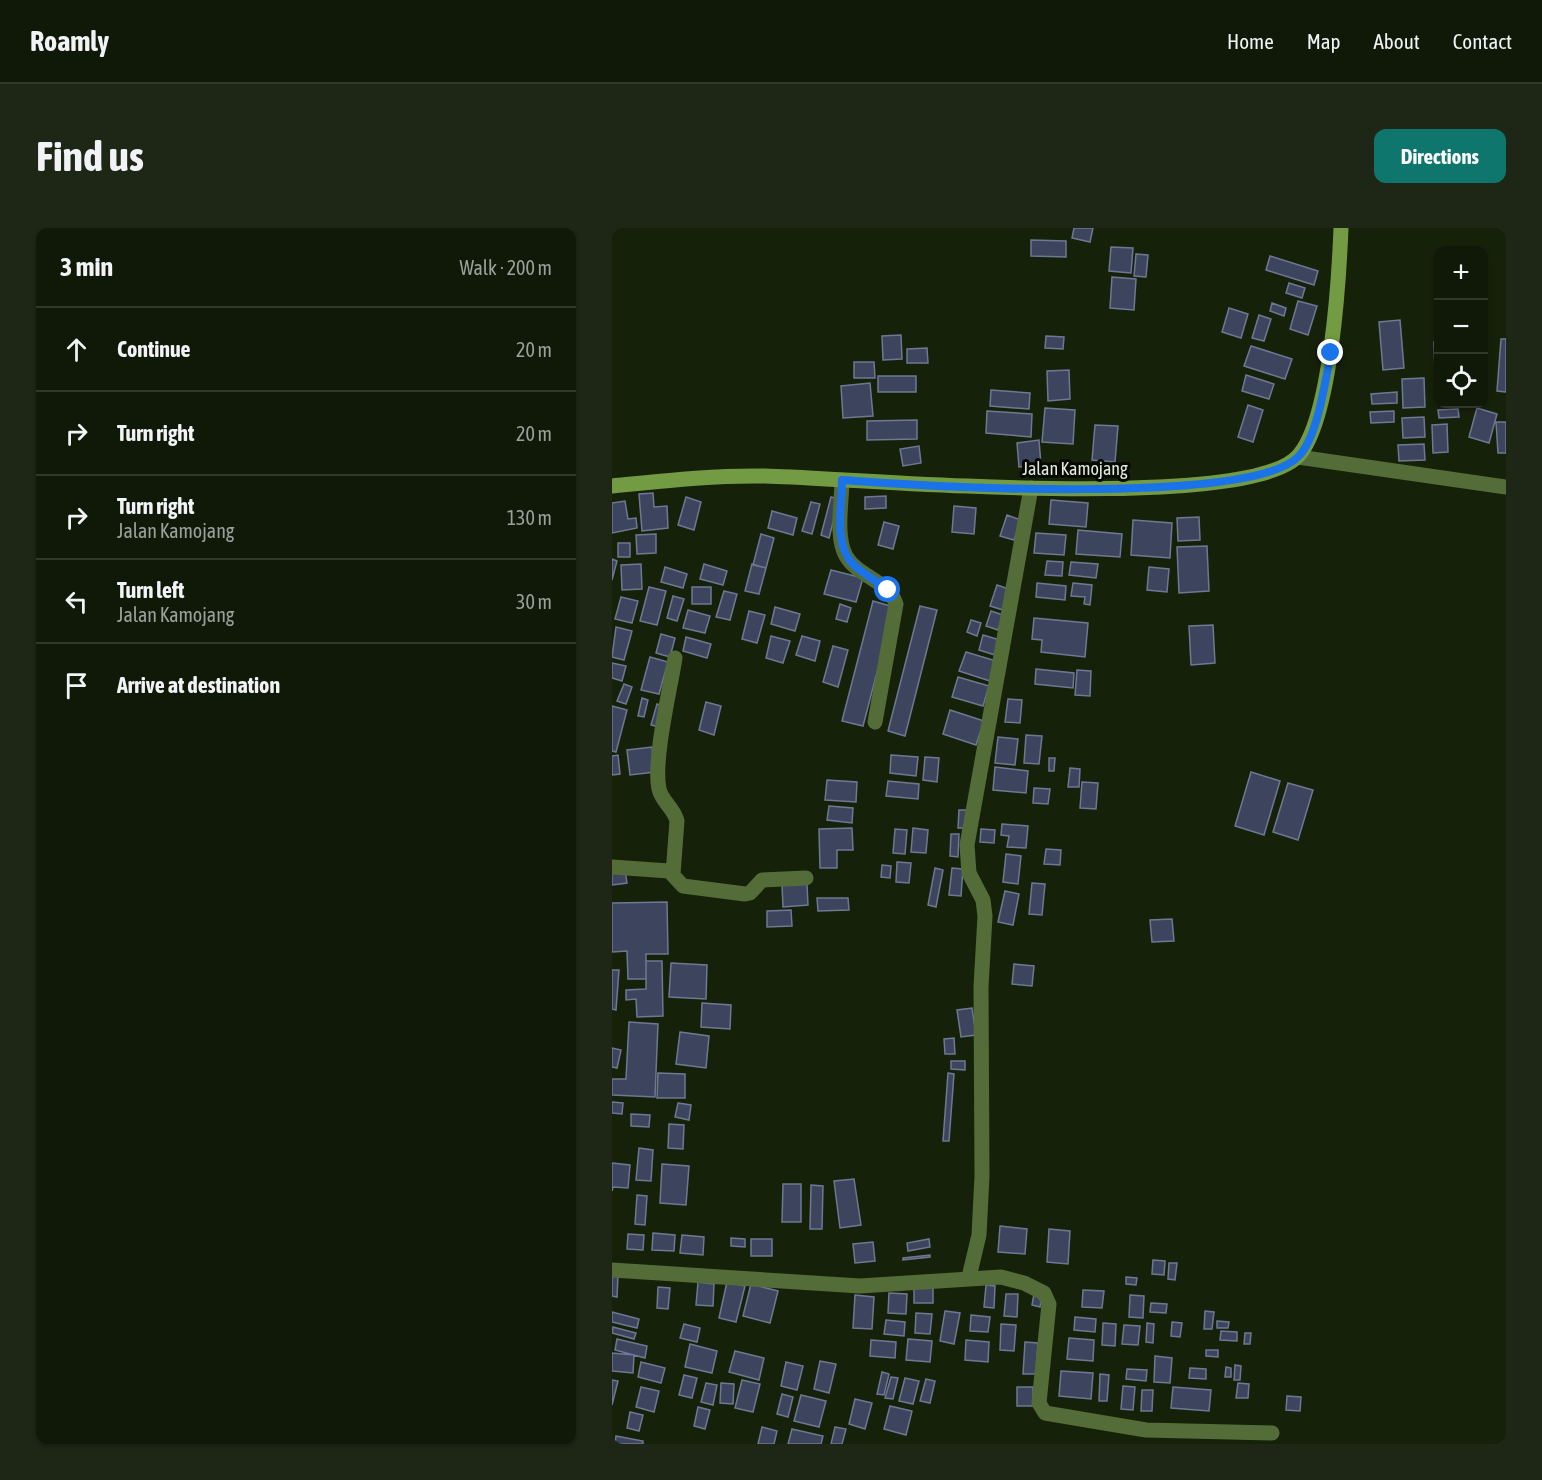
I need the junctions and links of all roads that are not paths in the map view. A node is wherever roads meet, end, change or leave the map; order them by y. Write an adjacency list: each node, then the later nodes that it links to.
1 (1341, 228): 2 (main road)
2 (1298, 457): 5 (street); 6 (main road, Jalan Kamojang)
3 (842, 480): 4 (main road, Jalan Kamojang); 6 (main road, Jalan Kamojang); 8 (street)
4 (612, 486)
5 (1506, 487)
6 (1031, 488): 13 (street)
7 (675, 658): 10 (street)
8 (875, 722)
9 (612, 867): 10 (street)
10 (673, 874): 11 (street)
11 (806, 878)
12 (612, 1270): 13 (street)
13 (969, 1277): 14 (street)
14 (1272, 1433)

